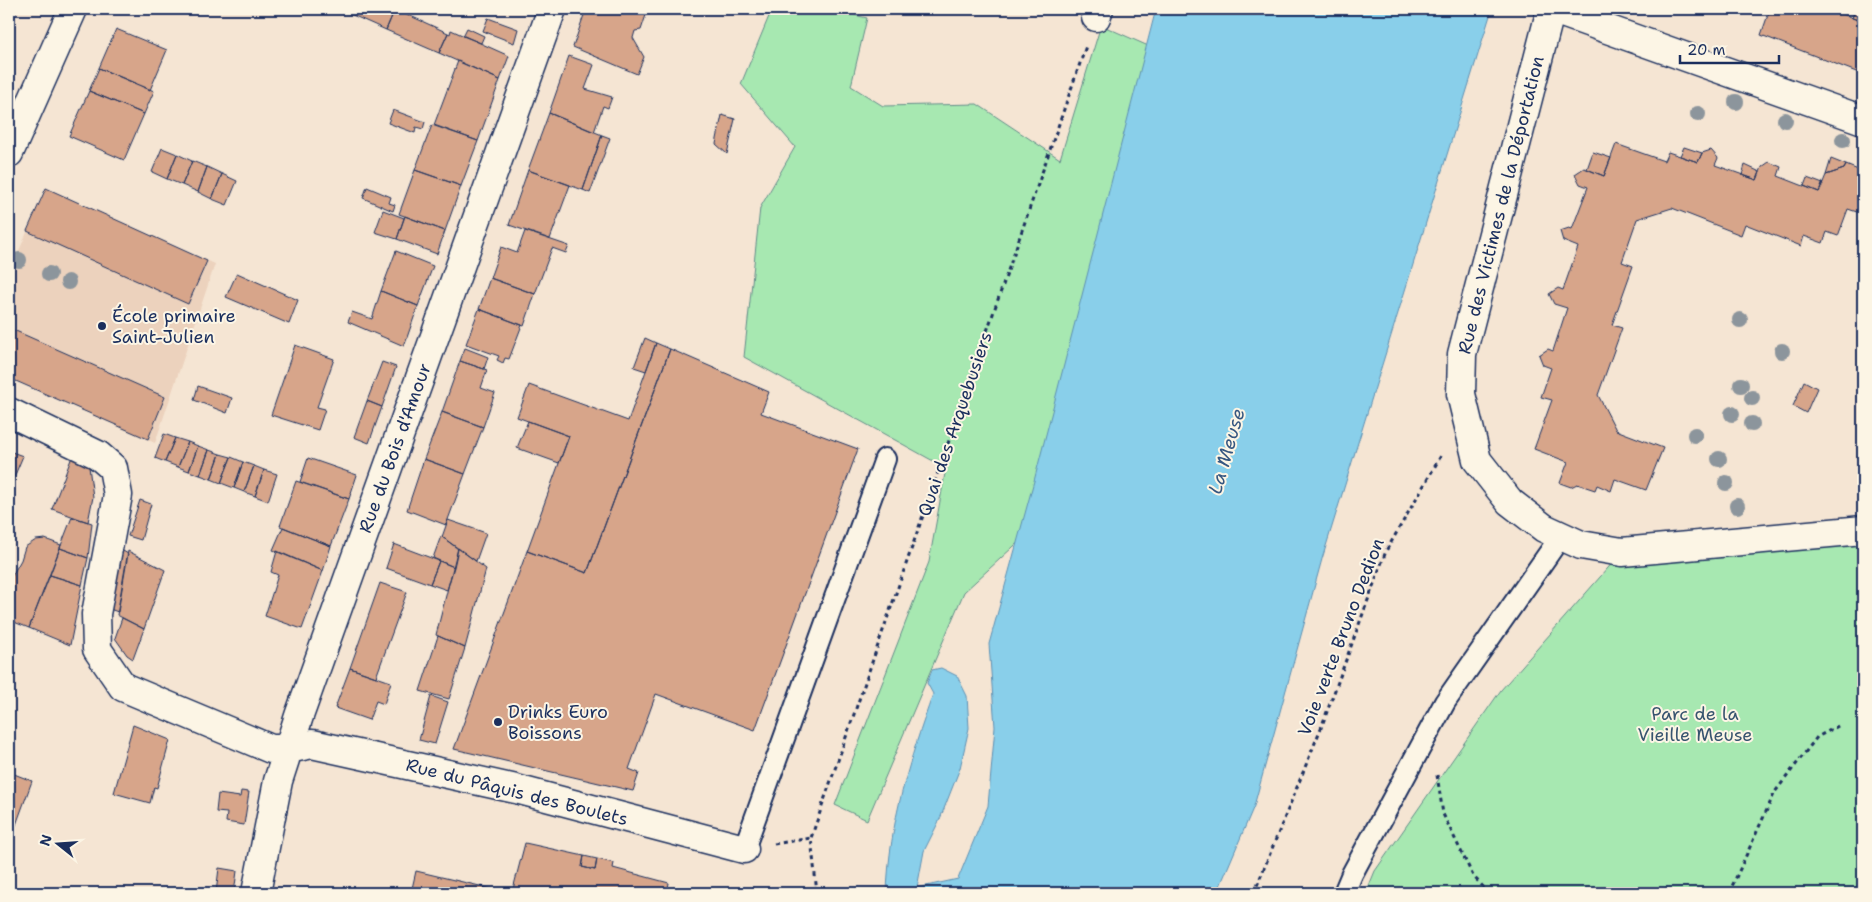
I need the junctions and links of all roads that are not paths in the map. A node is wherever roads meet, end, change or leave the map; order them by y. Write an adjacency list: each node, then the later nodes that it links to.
1 (73, 9): 5 (street)
2 (552, 9): 10 (street, Rue du Bois d'Amour)
3 (1551, 9): 4 (street); 9 (street, Rue des Victimes de la Déportation)
4 (1863, 120)
5 (10, 146)
6 (9, 412): 10 (street, Rue du Pâquis des Boulets)
7 (885, 459): 11 (lane)
8 (1863, 530): 9 (street, Rue des Victimes de la Déportation)
9 (1561, 536): 13 (lane)
10 (288, 749): 11 (street, Rue du Pâquis des Boulets); 12 (street, Rue du Bois d'Amour)
11 (744, 849)
12 (256, 893)
13 (1344, 893)

